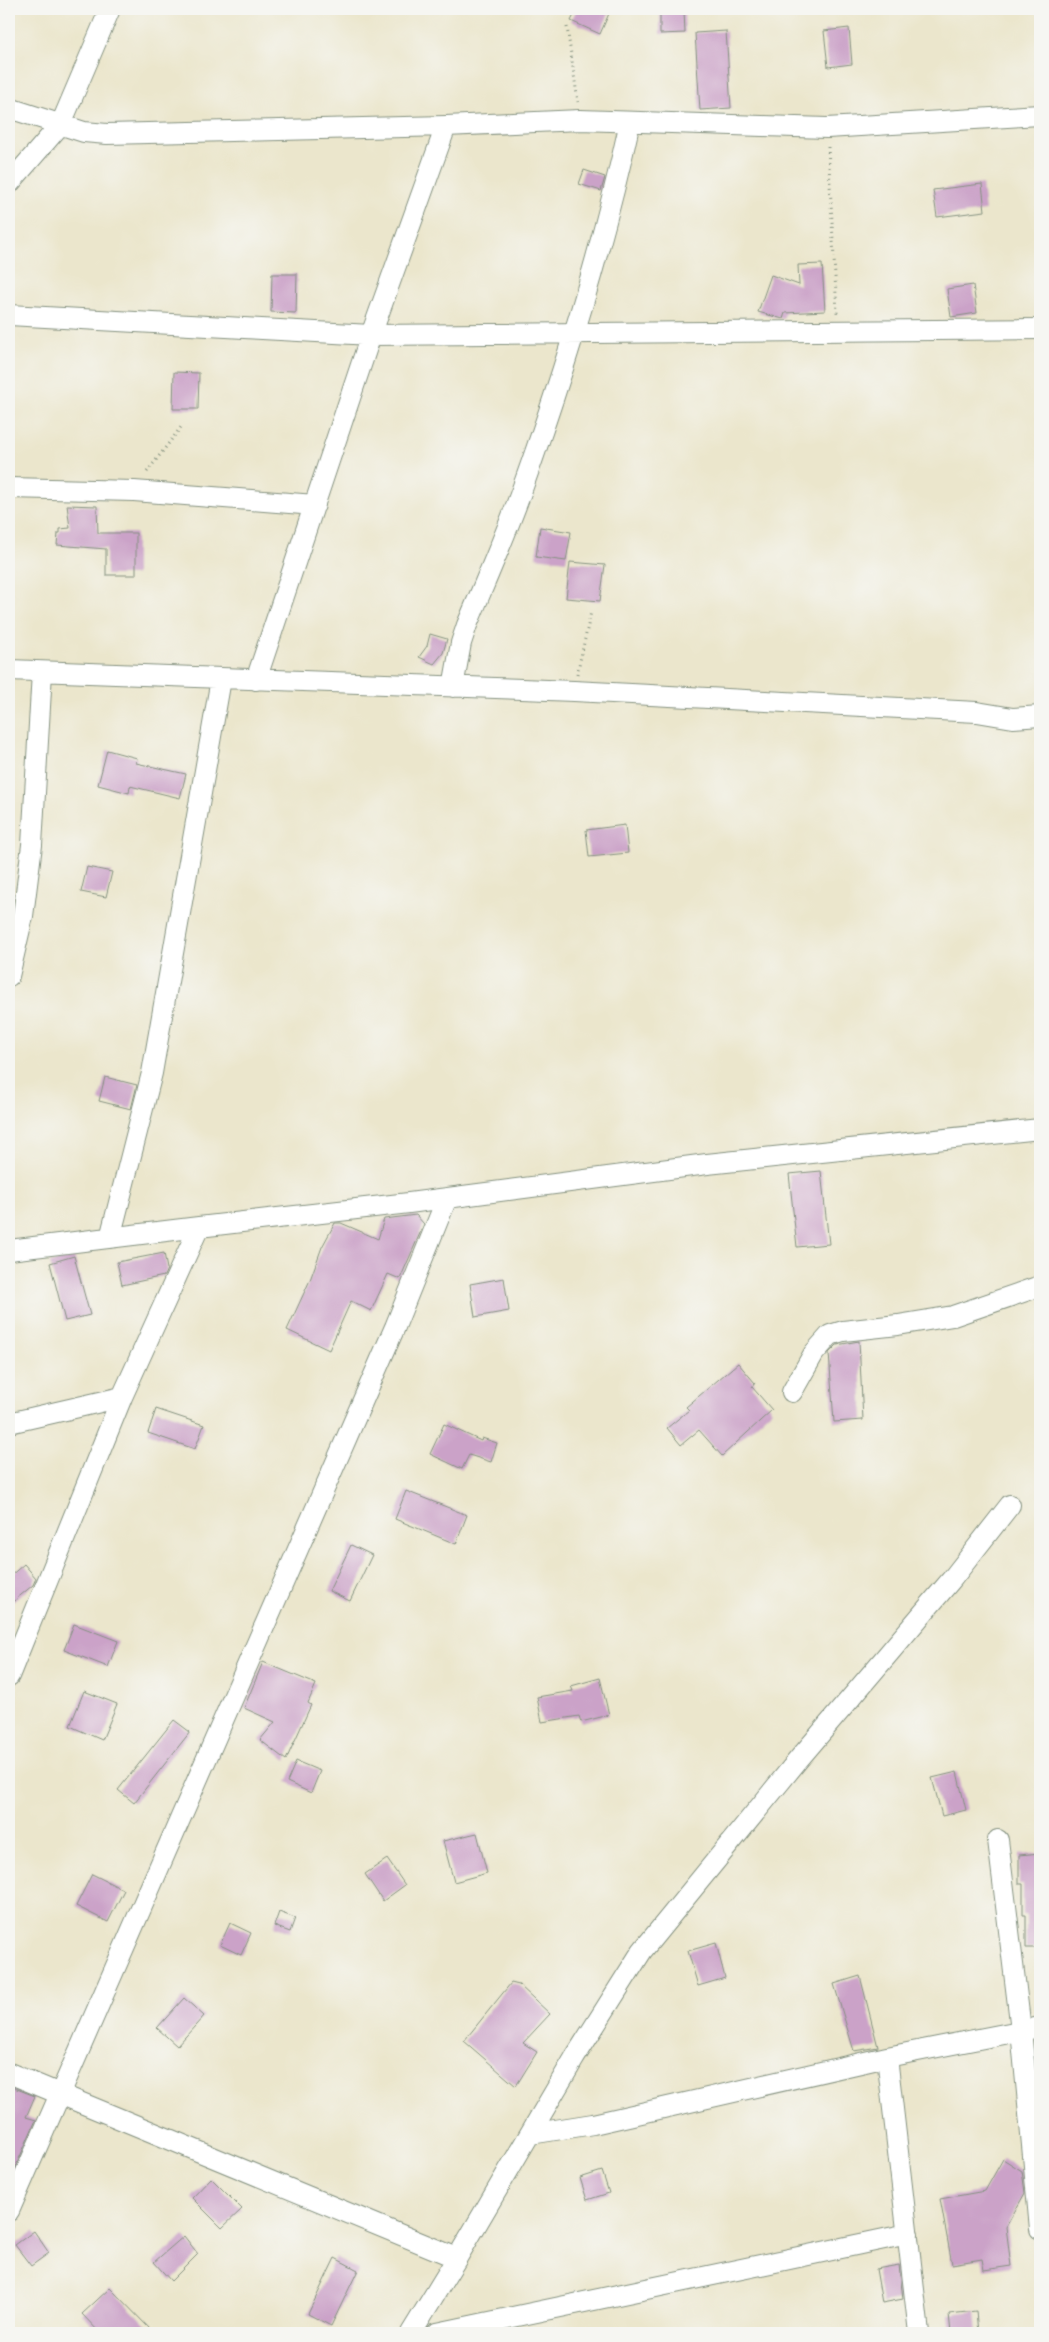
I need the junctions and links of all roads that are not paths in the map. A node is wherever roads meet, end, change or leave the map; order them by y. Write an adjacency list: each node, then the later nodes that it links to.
1 (110, 9): 5 (street)
2 (9, 108): 5 (street)
3 (1040, 115): 4 (street)
4 (630, 122): 6 (street); 10 (street)
5 (61, 124): 6 (street); 7 (street)
6 (446, 126): 11 (street)
7 (9, 184)
8 (9, 316): 11 (street)
9 (1040, 329): 10 (street)
10 (574, 333): 11 (street); 18 (street)
11 (371, 335): 13 (street)
12 (9, 488): 13 (street)
13 (314, 505): 17 (street)
14 (9, 670): 15 (street)
15 (42, 672): 16 (street); 20 (street)
16 (221, 679): 17 (street); 24 (street)
17 (256, 680): 18 (street)
18 (453, 687): 19 (street)
19 (1040, 716)
20 (9, 976)
21 (1040, 1129): 22 (street)
22 (447, 1198): 23 (street); 36 (street)
23 (199, 1227): 24 (street); 28 (street)
24 (110, 1238): 25 (street)
25 (9, 1250)
26 (1040, 1286): 27 (street)
27 (792, 1392)
28 (122, 1397): 29 (street); 31 (street)
29 (9, 1423)
30 (1010, 1505): 37 (street)
31 (9, 1676)
32 (998, 1840): 33 (street)
33 (1031, 2028): 34 (street); 39 (street)
34 (887, 2057): 37 (street); 40 (street)
35 (9, 2073): 36 (street)
36 (58, 2093): 38 (street); 41 (street)
37 (530, 2134): 41 (street)
38 (9, 2211)
39 (1040, 2229)
40 (908, 2234): 43 (street); 44 (street)
41 (457, 2258): 42 (street)
42 (411, 2333)
43 (437, 2333)
44 (919, 2333)

